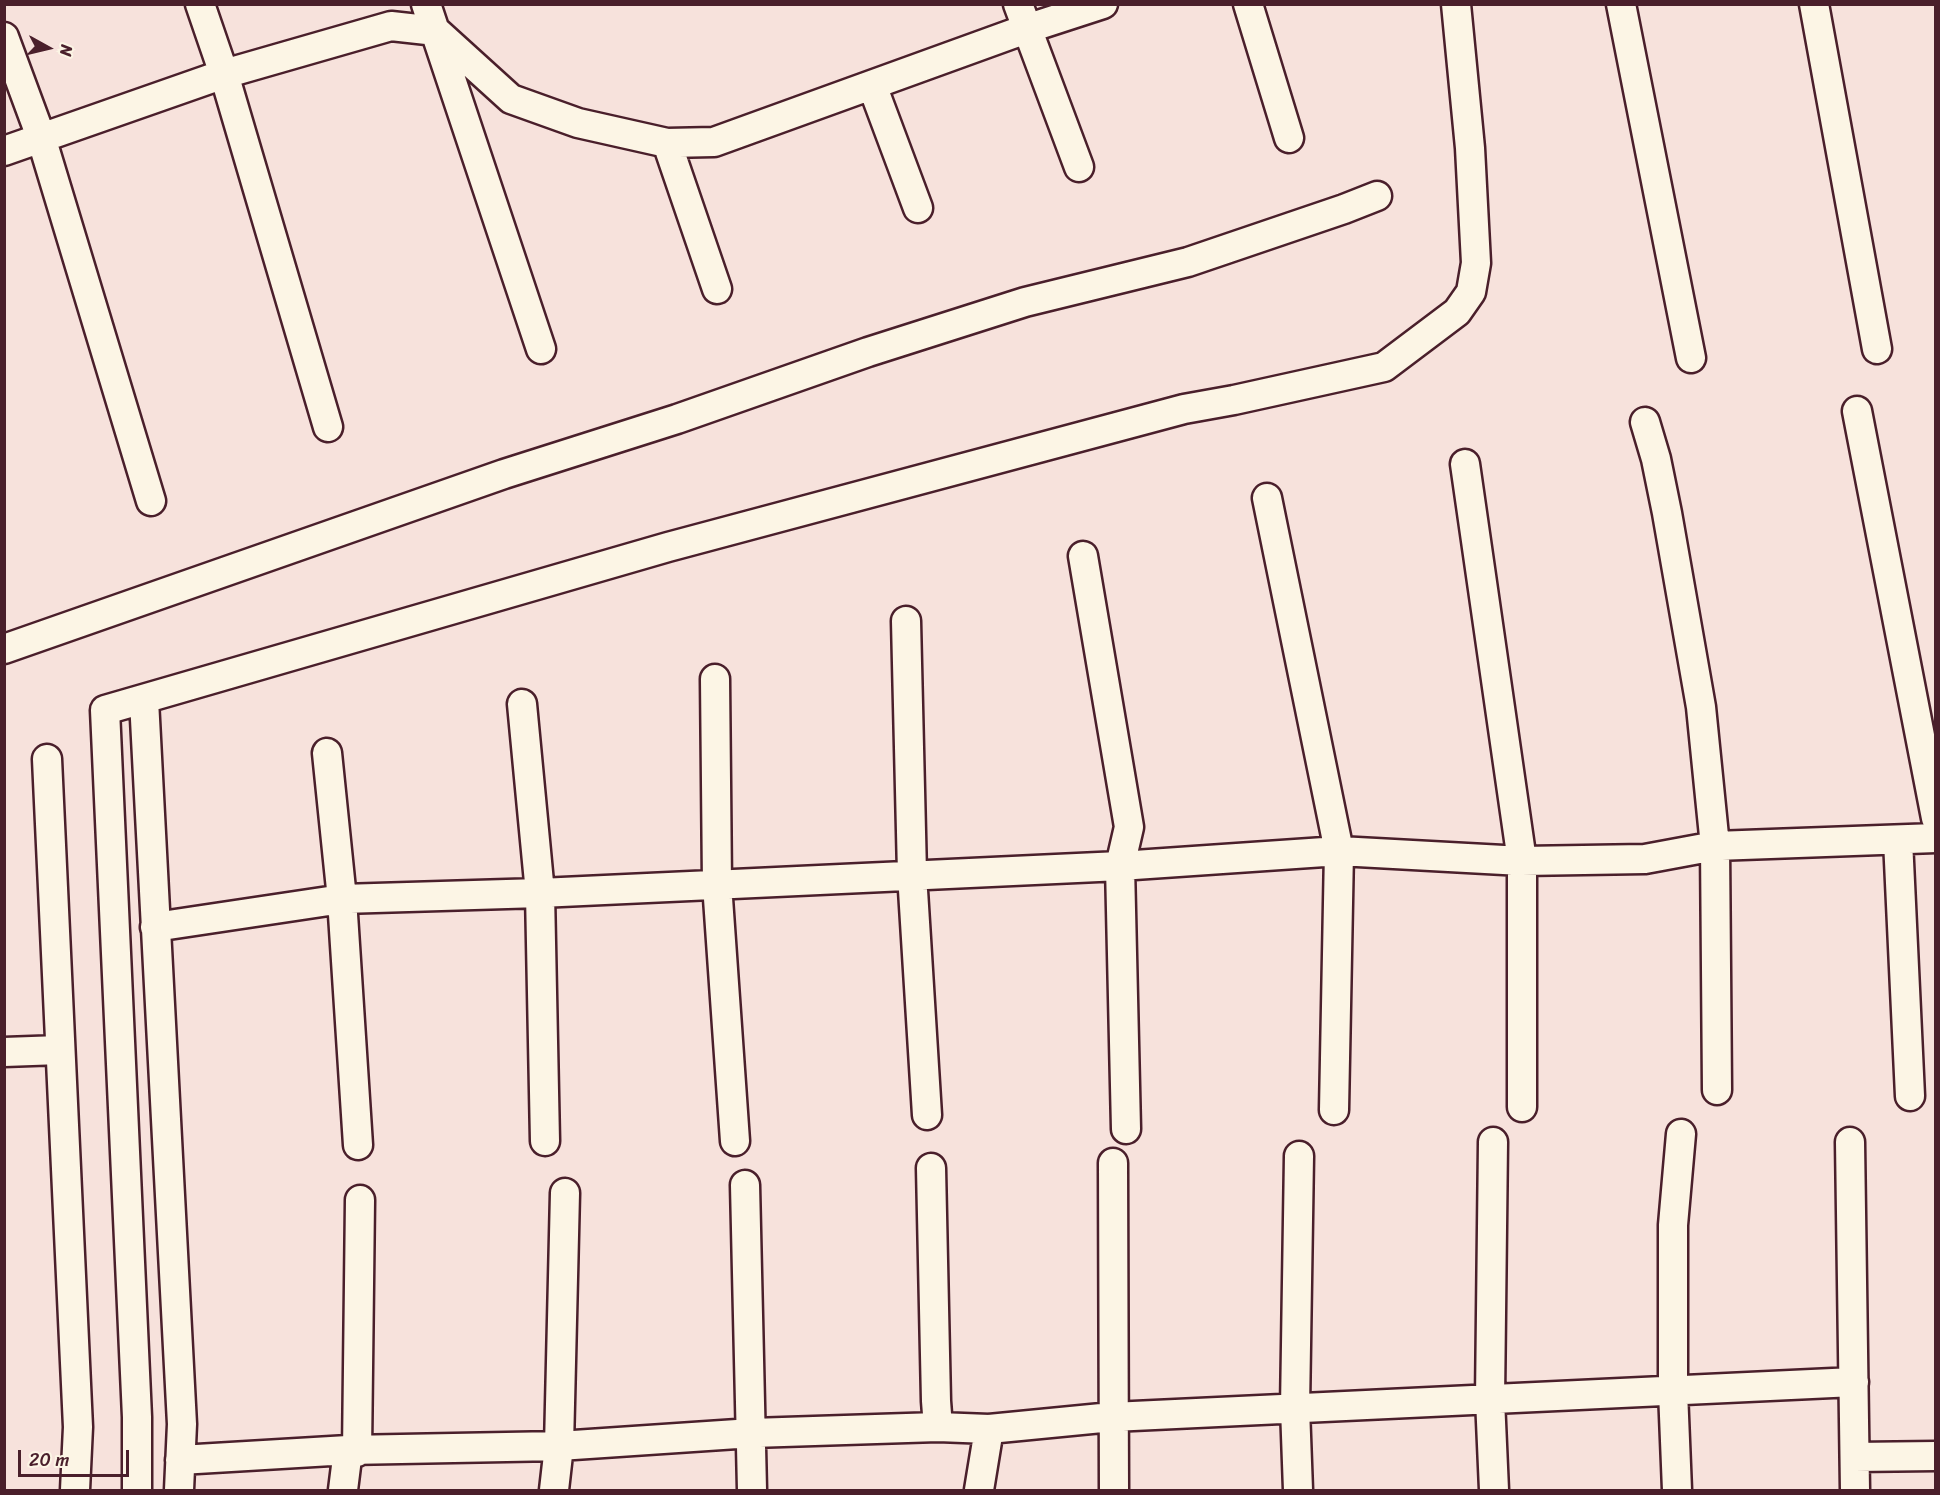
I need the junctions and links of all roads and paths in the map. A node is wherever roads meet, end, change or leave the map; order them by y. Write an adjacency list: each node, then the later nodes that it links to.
1 (200, 4): 10 (street)
2 (1103, 4): 7 (street)
3 (1248, 4): 13 (street)
4 (1456, 4): 33 (street)
5 (1622, 4): 22 (street)
6 (1814, 4): 21 (street)
7 (1022, 16): 11 (street); 16 (street)
8 (431, 17): 10 (street); 14 (street); 20 (street)
9 (4, 37): 12 (street)
10 (224, 74): 12 (street); 25 (street)
11 (872, 85): 14 (street); 18 (street)
12 (41, 137): 15 (street); 28 (street)
13 (1289, 138)
14 (666, 143): 19 (street)
15 (4, 151)
16 (1079, 167)
17 (1377, 196): 31 (street)
18 (918, 208)
19 (717, 289)
20 (541, 349)
21 (1876, 349)
22 (1691, 358)
23 (1857, 411): 37 (street)
24 (1645, 422): 40 (street)
25 (328, 427)
26 (1465, 464): 42 (street)
27 (1267, 498): 41 (street)
28 (151, 501)
29 (1083, 556): 43 (street)
30 (906, 621): 44 (street)
31 (4, 649)
32 (715, 679): 45 (street)
33 (144, 700): 48 (street); 83 (street)
34 (522, 704): 46 (street)
35 (327, 753): 47 (street)
36 (47, 759): 49 (street)
37 (1935, 818)
38 (1935, 838): 39 (street)
39 (1898, 840): 40 (street); 52 (street)
40 (1715, 846): 42 (street); 51 (street)
41 (1339, 851): 42 (street); 43 (street); 54 (street)
42 (1521, 861): 53 (street)
43 (1120, 866): 44 (street); 56 (street)
44 (912, 874): 45 (street); 55 (street)
45 (717, 884): 46 (street); 59 (street)
46 (540, 893): 47 (street); 58 (street)
47 (342, 899): 48 (street); 62 (street)
48 (155, 927): 81 (street)
49 (60, 1050): 50 (street); 82 (street)
50 (4, 1052)
51 (1717, 1090)
52 (1910, 1096)
53 (1521, 1107)
54 (1334, 1110)
55 (927, 1115)
56 (1126, 1129)
57 (1680, 1134): 70 (street)
58 (545, 1141)
59 (735, 1141)
60 (1493, 1142): 71 (street)
61 (1850, 1142): 69 (street)
62 (358, 1145)
63 (1299, 1156): 72 (street)
64 (1113, 1163): 73 (street)
65 (931, 1168): 74 (street)
66 (745, 1185): 76 (street)
67 (565, 1193): 77 (street)
68 (360, 1200): 78 (street)
69 (1854, 1382): 70 (street); 80 (street)
70 (1673, 1391): 71 (street); 92 (street)
71 (1490, 1399): 72 (street); 91 (street)
72 (1295, 1408): 73 (street); 90 (street)
73 (1112, 1417): 75 (street); 89 (street)
74 (938, 1427): 75 (street); 76 (street)
75 (989, 1429): 88 (street)
76 (752, 1433): 77 (street); 87 (street)
77 (559, 1446): 78 (street); 86 (street)
78 (353, 1451): 81 (street); 85 (street)
79 (1935, 1456): 80 (street)
80 (1855, 1457): 93 (street)
81 (180, 1460): 84 (street)
82 (75, 1491)
83 (137, 1491)
84 (179, 1491)
85 (343, 1491)
86 (554, 1491)
87 (752, 1491)
88 (978, 1491)
89 (1114, 1491)
90 (1298, 1491)
91 (1494, 1491)
92 (1677, 1491)
93 (1855, 1491)

